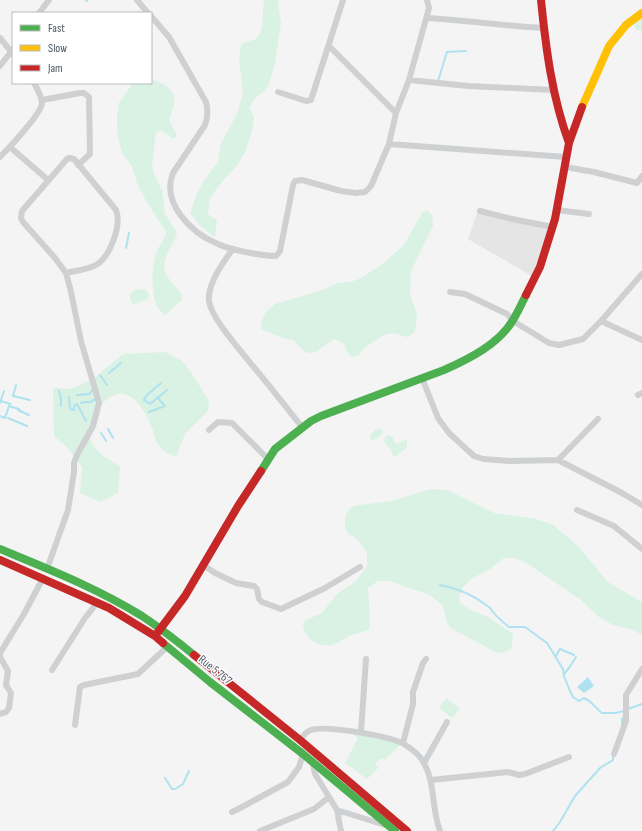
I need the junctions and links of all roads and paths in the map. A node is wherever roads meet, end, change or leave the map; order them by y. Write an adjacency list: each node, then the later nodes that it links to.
1 (49, 0): 6 (street)
2 (137, 0): 7 (street)
3 (343, 0): 13 (street)
4 (427, 0): 10 (street)
5 (541, 0): 11 (main road)
6 (40, 12)
7 (147, 12)
8 (642, 13): 22 (main road)
9 (152, 17): 35 (street)
10 (427, 18): 11 (street); 16 (street)
11 (544, 28): 18 (main road)
12 (0, 38): 14 (street)
13 (329, 46): 19 (street); 21 (street)
14 (12, 51): 15 (street)
15 (0, 66)
16 (409, 80): 18 (street); 21 (street)
17 (34, 84): 20 (street)
18 (554, 90): 22 (main road)
19 (278, 92)
20 (42, 100): 24 (street); 27 (street)
21 (396, 113): 23 (street)
22 (569, 143): 25 (main road)
23 (389, 144): 25 (street); 35 (street)
24 (10, 147): 26 (street); 30 (street)
25 (566, 156): 28 (main road)
26 (0, 157)
27 (78, 165): 30 (street); 36 (street)
28 (564, 167): 29 (street); 31 (main road)
29 (642, 176)
30 (48, 180): 36 (street)
31 (557, 210): 33 (street); 34 (main road)
32 (480, 211): 34 (street)
33 (589, 214)
34 (553, 226): 40 (main road)
35 (233, 249): 44 (street)
36 (66, 273): 55 (street)
37 (642, 274): 39 (street)
38 (450, 292): 40 (street)
39 (601, 320): 40 (street); 41 (street)
40 (513, 321): 42 (main road)
41 (642, 340)
42 (422, 378): 44 (main road); 47 (street)
43 (598, 419): 47 (street)
44 (302, 427): 46 (main road)
45 (209, 430): 46 (street)
46 (268, 459): 53 (main road)
47 (558, 460): 48 (street)
48 (642, 505)
49 (577, 510): 51 (street)
50 (0, 549): 55 (main road)
51 (642, 549)
52 (0, 560): 56 (main road, Rue 5.767)
53 (203, 565): 54 (street); 58 (main road)
54 (360, 567)
55 (48, 569): 58 (main road)
56 (43, 578): 57 (main road, Rue 5.767); 65 (street)
57 (96, 603): 59 (main road, Rue 5.767); 64 (street)
58 (160, 628): 59 (main road); 69 (main road)
59 (155, 636): 60 (main road, Rue 5.767)
60 (168, 647): 67 (street); 71 (main road, Rue 5.767)
61 (366, 659): 68 (street)
62 (426, 659): 70 (street)
63 (642, 669): 72 (street)
64 (52, 670)
65 (0, 714)
66 (448, 722): 74 (street)
67 (74, 725)
68 (361, 732): 69 (street); 70 (street)
69 (300, 740): 83 (main road)
70 (403, 743): 74 (street)
71 (303, 754): 75 (main road, Rue 5.767); 79 (street)
72 (614, 754)
73 (569, 757): 76 (street)
74 (424, 763): 76 (street)
75 (313, 764): 77 (street); 80 (main road, Rue 5.767)
76 (431, 780): 84 (street)
77 (329, 797): 78 (street); 81 (street)
78 (336, 810): 80 (street); 82 (street)
79 (232, 812)
80 (392, 828)
81 (260, 831)
82 (341, 831)
83 (408, 831)
84 (440, 831)

